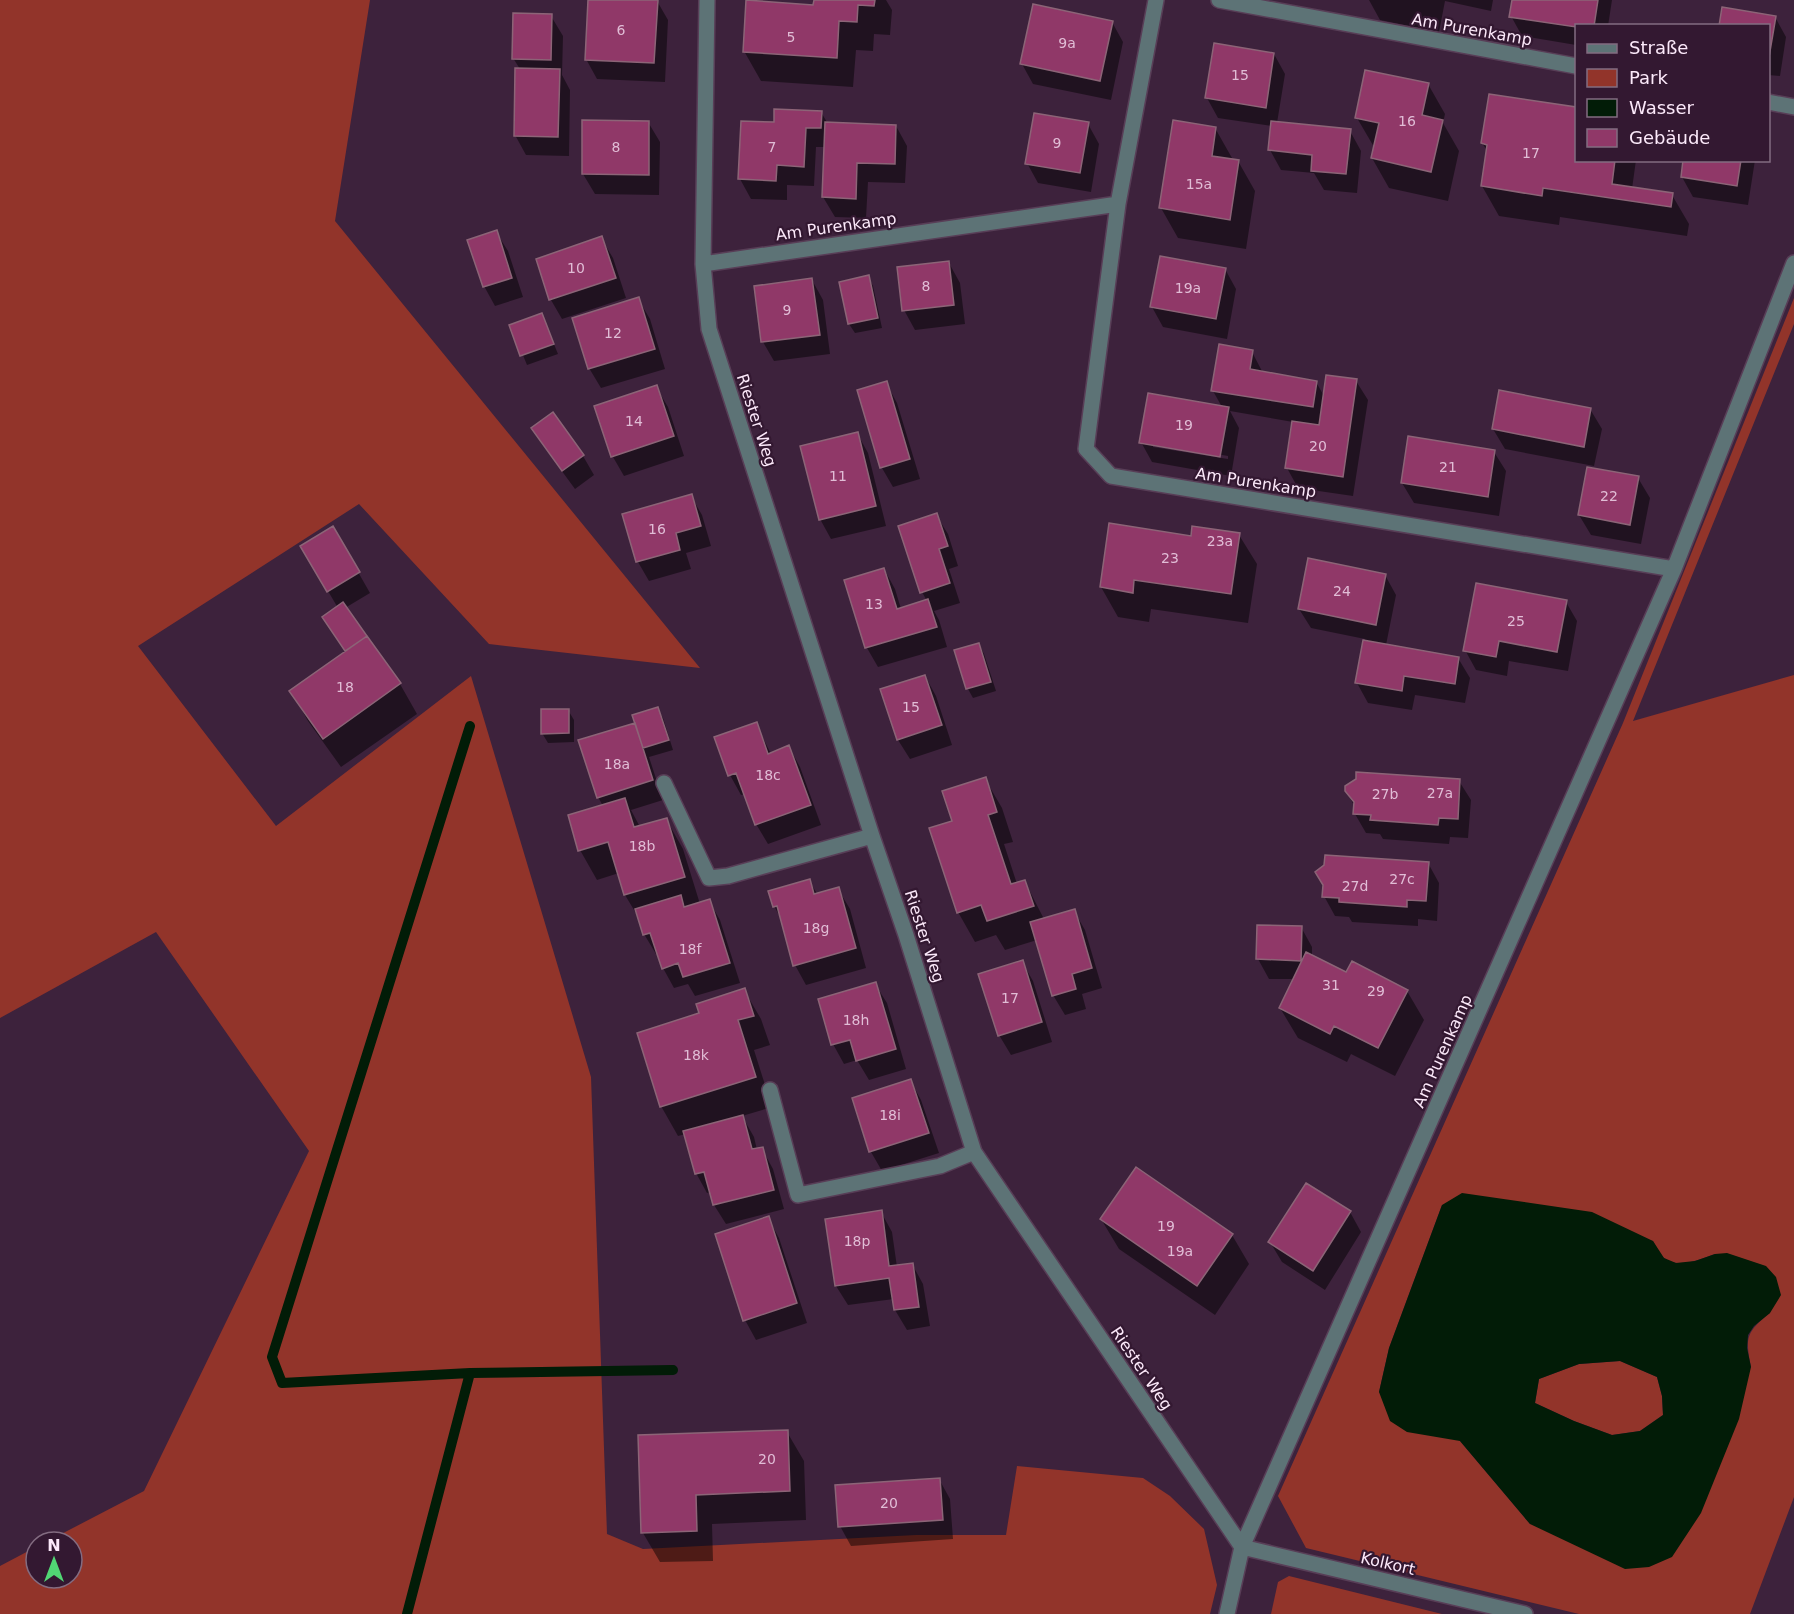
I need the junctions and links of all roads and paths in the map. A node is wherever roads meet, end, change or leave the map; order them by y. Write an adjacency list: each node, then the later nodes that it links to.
1 (707, 0): 9 (street, Riester Weg)
2 (1156, 0): 7 (street, Am Purenkamp)
3 (1218, 0): 4 (street, Am Purenkamp)
4 (1575, 66)
5 (1770, 102): 6 (street)
6 (1794, 107)
7 (1118, 204): 9 (street, Am Purenkamp); 10 (street, Am Purenkamp)
8 (1794, 263): 10 (street, Am Purenkamp)
9 (702, 264): 12 (street, Riester Weg)
10 (1674, 569): 15 (street, Am Purenkamp)
11 (664, 783): 12 (street)
12 (872, 836): 14 (street, Riester Weg)
13 (770, 1090): 14 (street)
14 (974, 1152): 15 (street, Riester Weg)
15 (1242, 1547): 16 (street); 17 (street, Kolkort)
16 (1227, 1614)
17 (1525, 1614)

